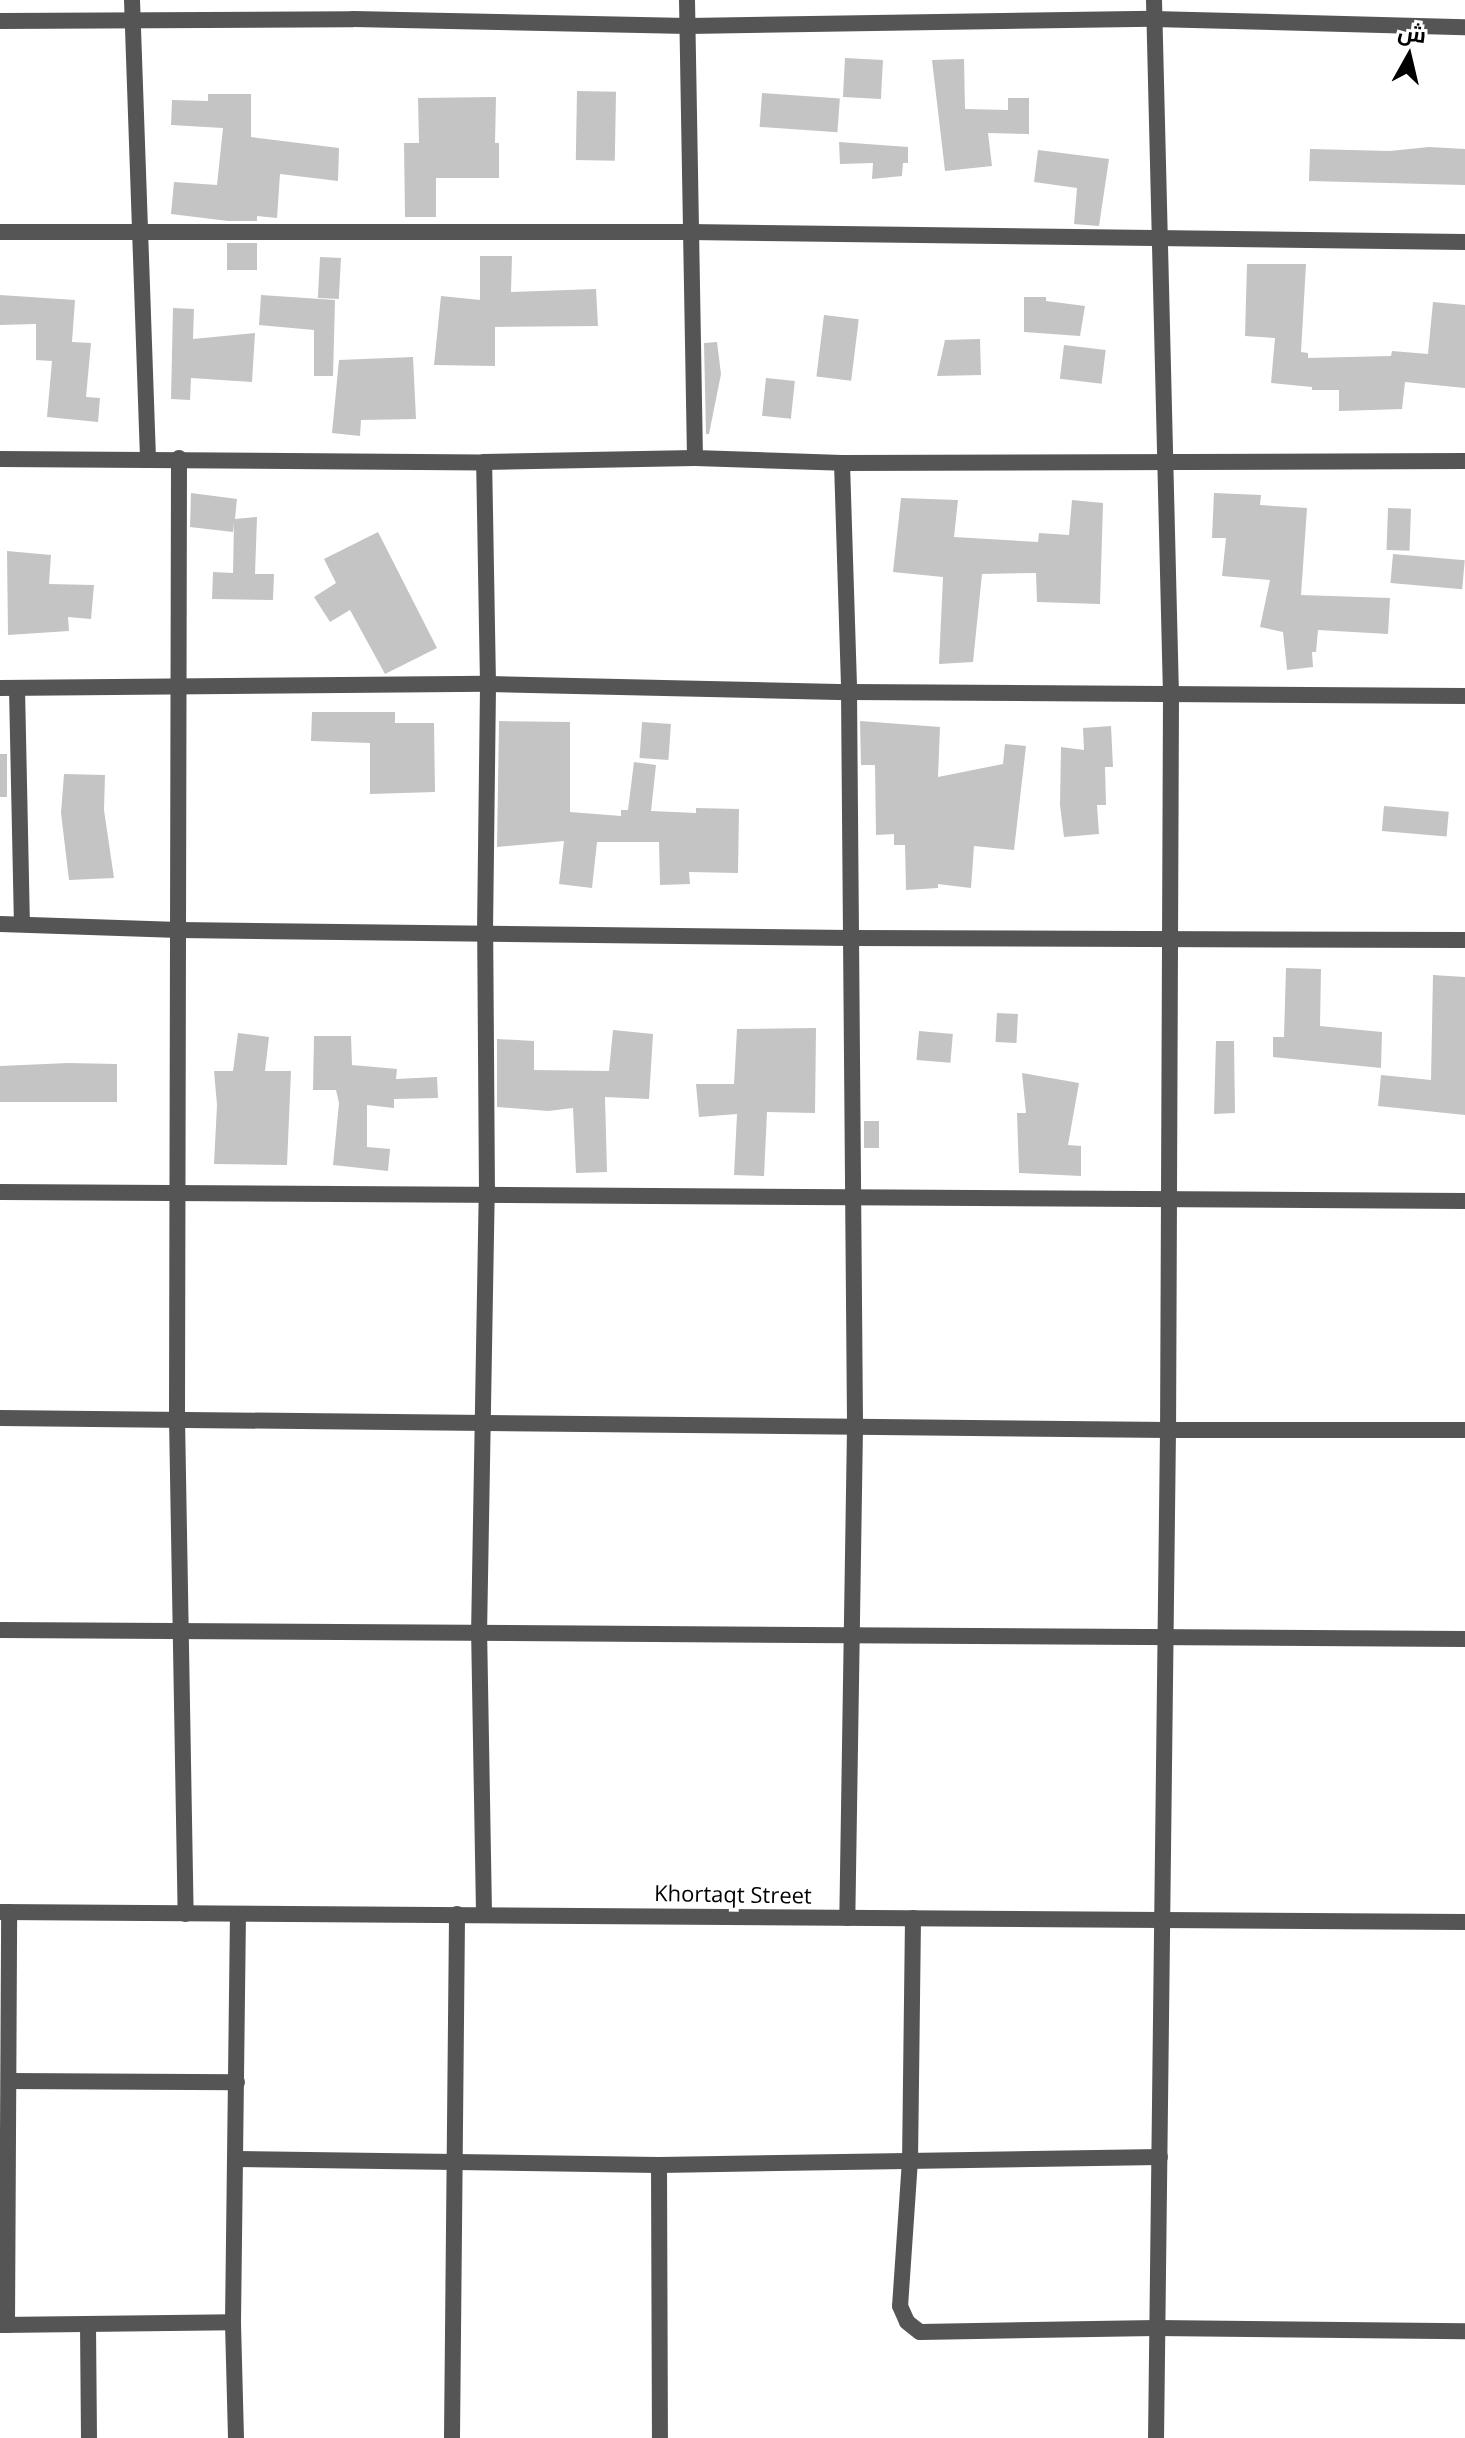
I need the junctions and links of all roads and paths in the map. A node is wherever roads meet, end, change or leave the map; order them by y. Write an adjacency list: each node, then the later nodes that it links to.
1 (132, 0): 5 (street)
2 (687, 0): 7 (street)
3 (1154, 0): 4 (street)
4 (1153, 19): 7 (street); 8 (street); 12 (street)
5 (133, 20): 6 (street); 7 (street); 10 (street)
6 (0, 21)
7 (688, 26): 11 (street)
8 (1465, 27)
9 (0, 232): 10 (street)
10 (142, 232): 11 (street); 14 (street)
11 (689, 232): 12 (street); 16 (street)
12 (1159, 237): 13 (street); 21 (street)
13 (1465, 242)
14 (148, 458): 15 (street); 17 (street)
15 (179, 458): 19 (street); 24 (street)
16 (695, 458): 19 (street); 20 (street)
17 (0, 459)
18 (1465, 461): 21 (street)
19 (484, 462): 22 (street)
20 (842, 463): 21 (street); 25 (street)
21 (1163, 463): 26 (street)
22 (488, 684): 24 (street); 25 (street); 31 (street)
23 (8, 688): 24 (street); 29 (street)
24 (180, 689): 30 (street)
25 (849, 692): 26 (street); 32 (street)
26 (1171, 696): 27 (street); 33 (street)
27 (1465, 696)
28 (0, 924): 29 (street)
29 (22, 924): 30 (street)
30 (179, 930): 31 (street); 36 (street)
31 (485, 932): 32 (street); 37 (street)
32 (850, 938): 33 (street); 38 (street)
33 (1170, 938): 34 (street); 39 (street)
34 (1465, 940)
35 (0, 1192): 36 (street)
36 (177, 1194): 37 (street); 42 (street)
37 (487, 1195): 38 (street); 43 (street)
38 (854, 1195): 39 (street); 44 (street)
39 (1169, 1199): 40 (street); 45 (street)
40 (1465, 1201)
41 (0, 1418): 42 (street)
42 (177, 1418): 43 (street); 48 (street)
43 (484, 1424): 44 (street); 49 (street)
44 (855, 1428): 45 (street); 50 (street)
45 (1168, 1430): 46 (street); 51 (street)
46 (1465, 1430)
47 (0, 1630): 48 (street)
48 (180, 1634): 49 (street); 55 (street)
49 (479, 1636): 50 (street); 54 (street)
50 (849, 1636): 51 (street); 58 (street)
51 (1165, 1638): 52 (street); 60 (street)
52 (1465, 1639)
53 (5, 1912): 55 (street, Khortaqt Street); 62 (street)
54 (484, 1913): 56 (street, Khortaqt Street); 58 (street, Khortaqt Street)
55 (186, 1914): 57 (street, Khortaqt Street)
56 (457, 1914): 57 (street, Khortaqt Street); 67 (street)
57 (238, 1915): 63 (street)
58 (847, 1918): 59 (street, Khortaqt Street)
59 (913, 1918): 60 (street, Khortaqt Street); 66 (street)
60 (1162, 1918): 61 (street, Khortaqt Street); 64 (street)
61 (1465, 1922)
62 (9, 2081): 63 (street); 70 (street)
63 (237, 2082): 65 (street)
64 (1160, 2157): 66 (street); 72 (street)
65 (236, 2159): 67 (street); 69 (street)
66 (910, 2160): 68 (street); 72 (street)
67 (454, 2163): 68 (street); 76 (street)
68 (659, 2165): 77 (street)
69 (233, 2322): 71 (street); 75 (street)
70 (3, 2325): 71 (street)
71 (88, 2325): 74 (street)
72 (1156, 2328): 73 (street); 78 (street)
73 (1465, 2331)
74 (89, 2438)
75 (236, 2438)
76 (452, 2438)
77 (660, 2438)
78 (1156, 2438)

